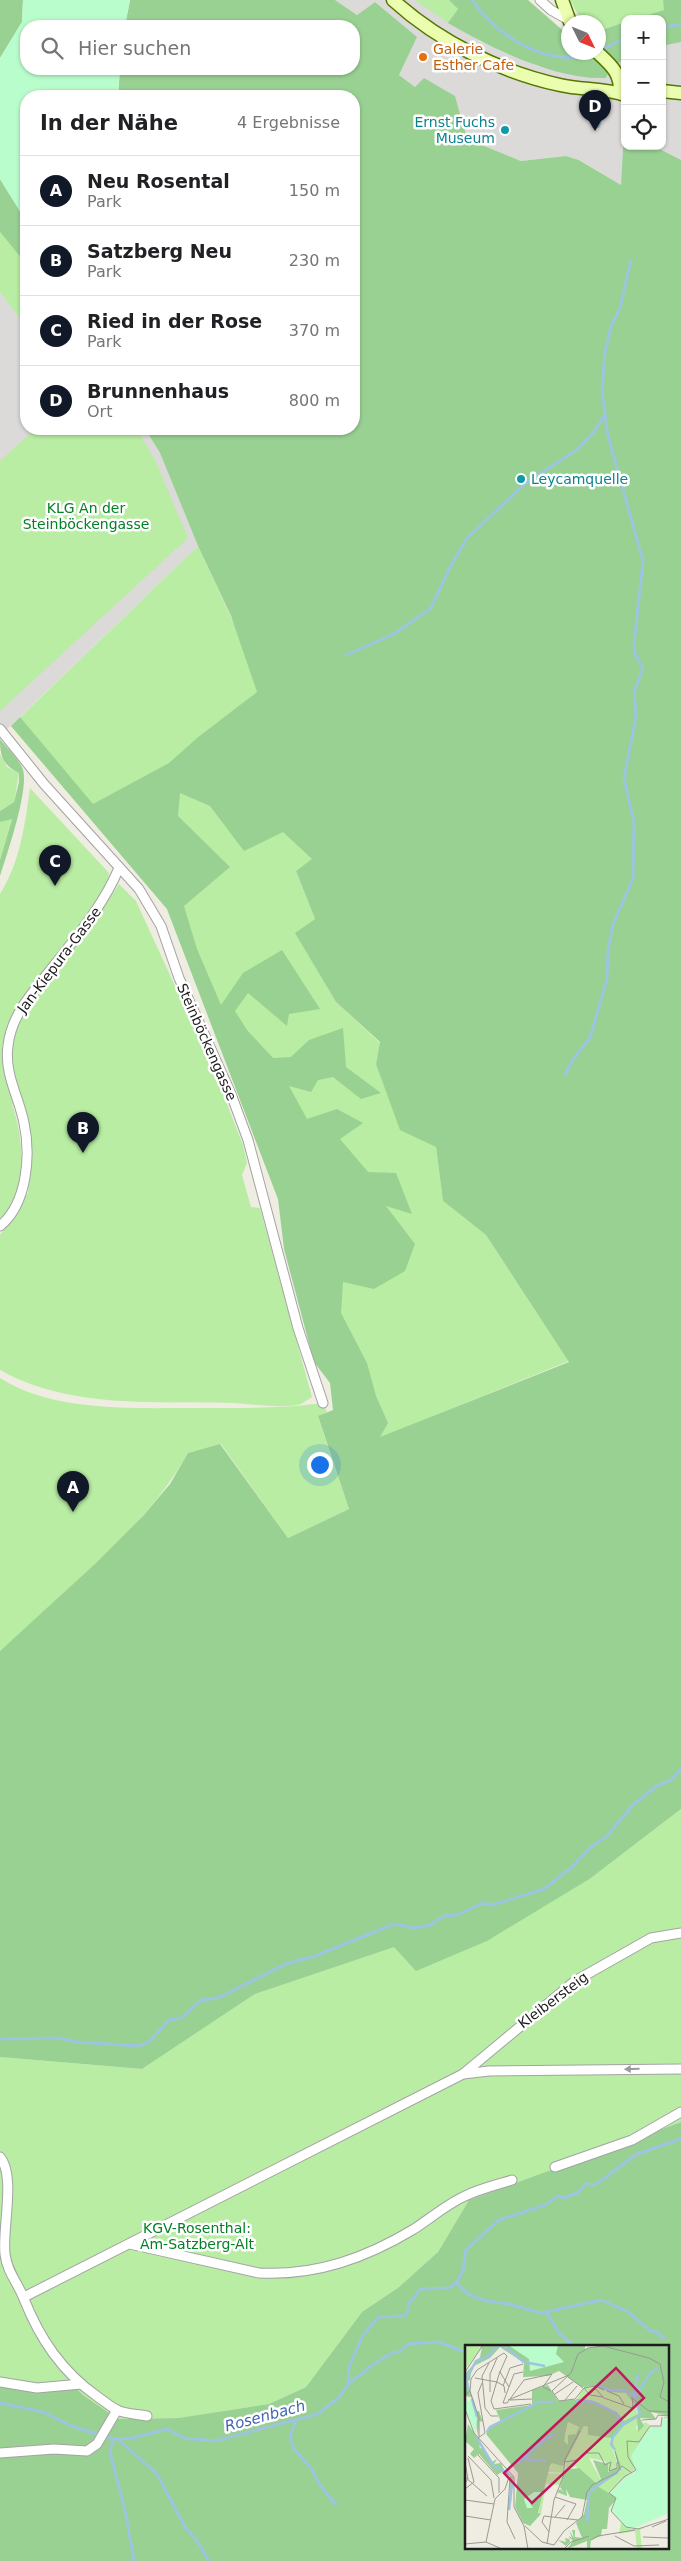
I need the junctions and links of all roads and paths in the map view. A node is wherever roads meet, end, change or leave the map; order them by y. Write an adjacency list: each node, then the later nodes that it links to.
1 (393, 0): 8 (main road)
2 (540, 0): 5 (street)
3 (562, 0): 4 (main road)
4 (567, 15)
5 (561, 16)
6 (606, 60): 7 (main road)
7 (621, 85)
8 (621, 93)
9 (0, 729): 10 (street, Steinböckengasse)
10 (119, 868): 11 (street, Jan-Kiepura-Gasse); 12 (street, Steinböckengasse)
11 (0, 1226)
12 (323, 1403)
13 (681, 1933): 15 (street, Kleibersteig)
14 (681, 2069): 15 (street, one-way to 15)
15 (463, 2074): 20 (street)
16 (681, 2112): 18 (street)
17 (0, 2157): 21 (street)
18 (555, 2167)
19 (512, 2180): 20 (street)
20 (130, 2244): 21 (street)
21 (24, 2297): 23 (street)
22 (0, 2382): 23 (street)
23 (81, 2384): 24 (street)
24 (115, 2413): 25 (street); 26 (street)
25 (147, 2416)
26 (0, 2453)

